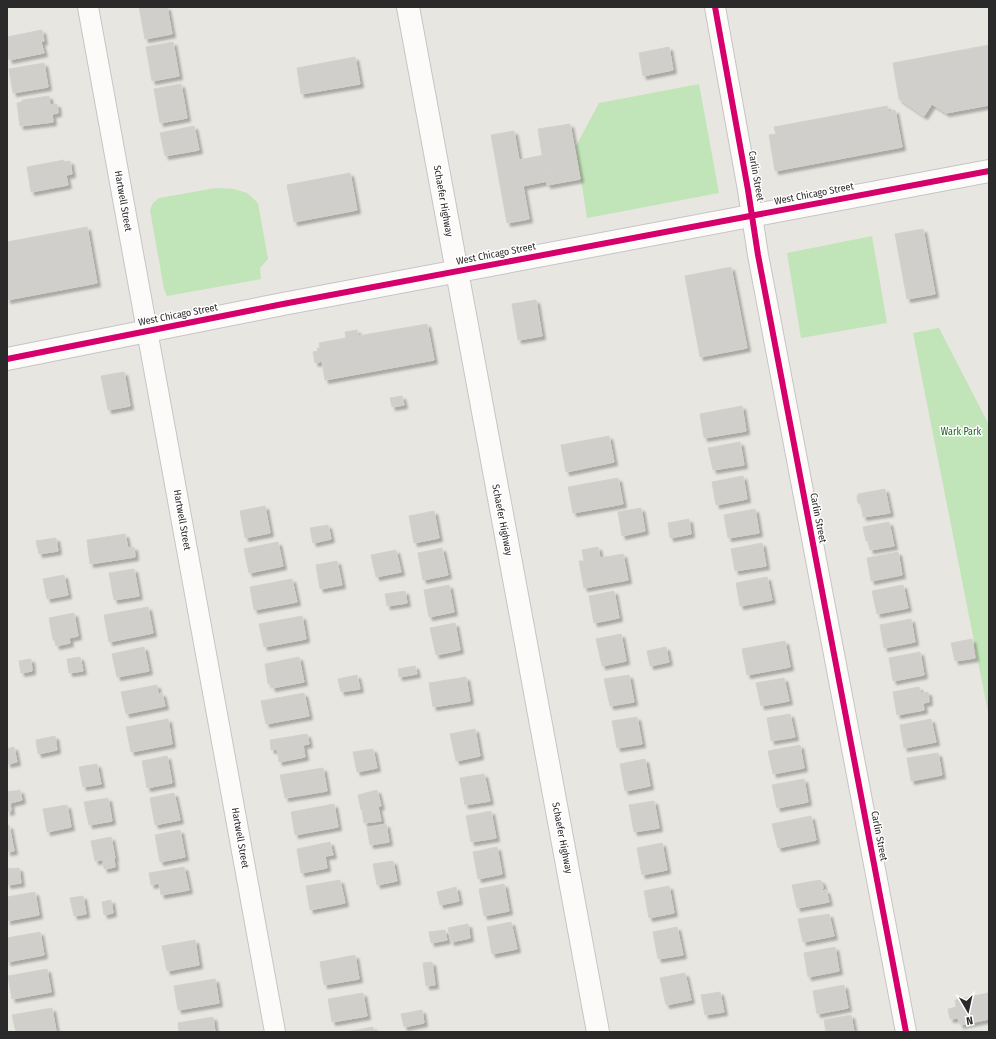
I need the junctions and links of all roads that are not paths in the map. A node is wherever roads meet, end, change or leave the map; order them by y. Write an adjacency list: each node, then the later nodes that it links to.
1 (88, 7): 7 (street, Hartwell Street)
2 (408, 7): 6 (main road, Schaefer Highway)
3 (715, 7): 5 (street, Carlin Street)
4 (989, 171): 5 (main road, West Chicago Street)
5 (752, 216): 6 (main road, West Chicago Street); 11 (street, Carlin Street)
6 (456, 272): 7 (main road, West Chicago Street); 10 (main road, Schaefer Highway)
7 (147, 331): 8 (main road, West Chicago Street); 9 (street, Hartwell Street)
8 (7, 359)
9 (275, 1032)
10 (598, 1032)
11 (906, 1032)

